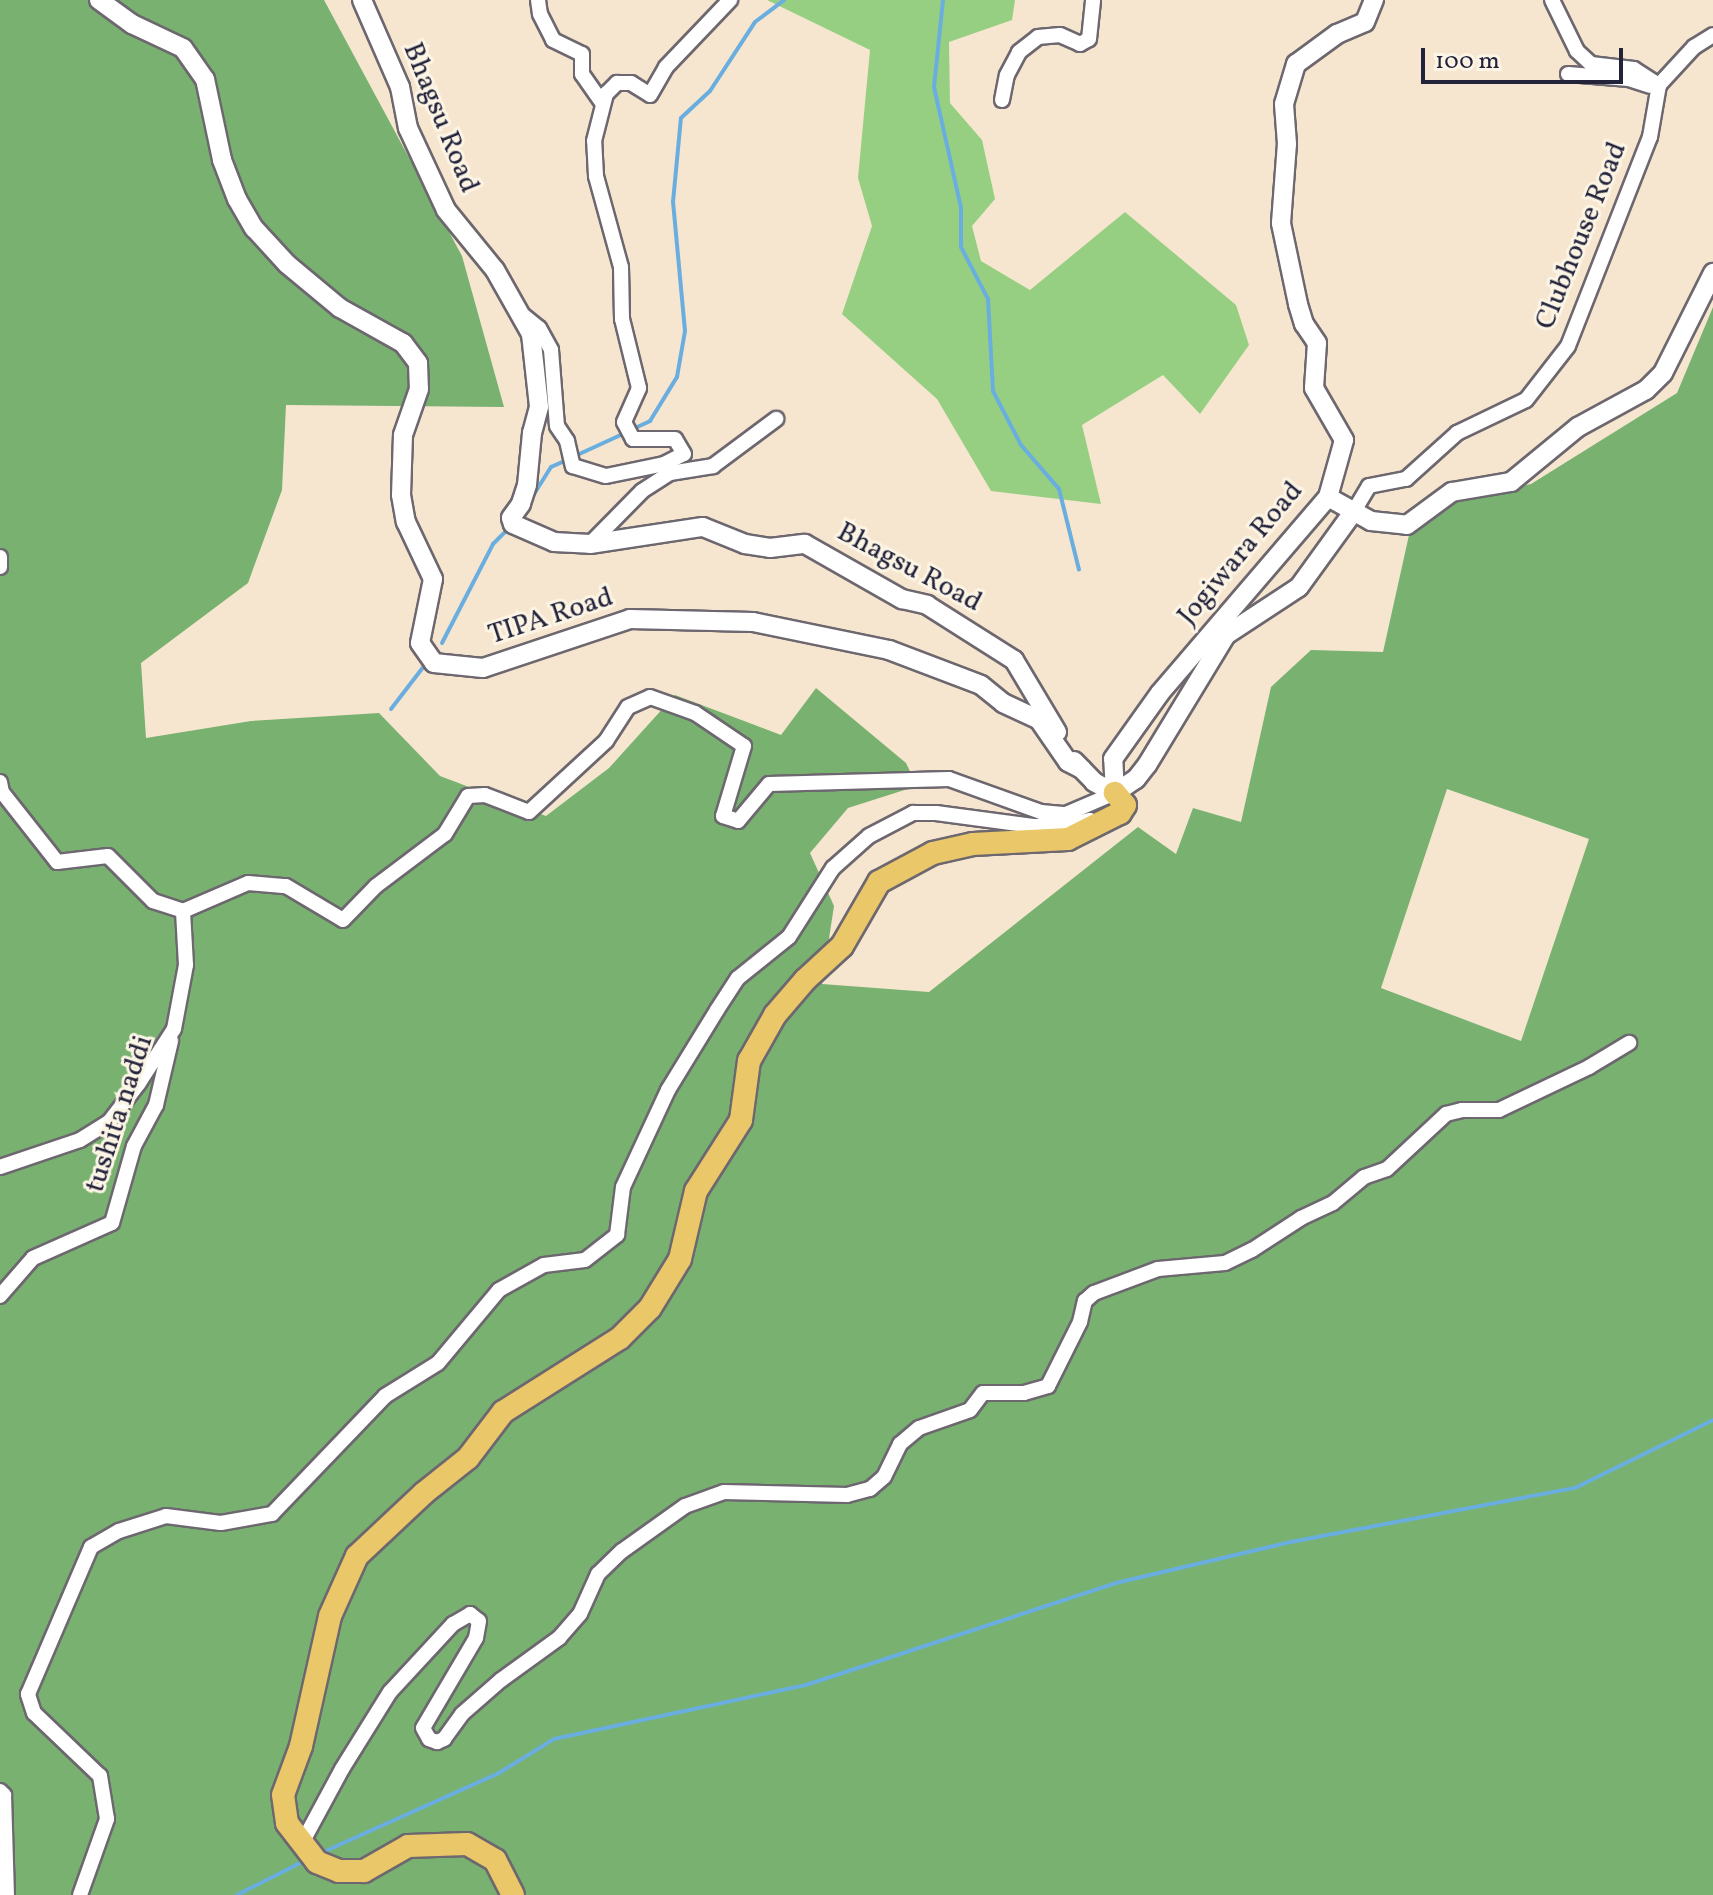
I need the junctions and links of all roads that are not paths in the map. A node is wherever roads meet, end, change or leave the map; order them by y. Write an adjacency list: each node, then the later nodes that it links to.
1 (99, 0): 21 (street, TIPA Road)
2 (362, 0): 14 (street, Bhagsu Road)
3 (538, 0): 12 (street)
4 (730, 0): 12 (street)
5 (1093, 0): 11 (street)
6 (1374, 0): 16 (street, Jogiwara Road)
7 (1552, 0): 10 (street)
8 (1713, 35): 10 (street)
9 (1568, 74): 10 (street)
10 (1658, 87): 17 (street, Clubhouse Road)
11 (1002, 100)
12 (602, 103): 14 (street)
13 (1713, 273): 17 (street)
14 (523, 316): 18 (street, Bhagsu Road)
15 (776, 419): 18 (street)
16 (1328, 497): 17 (street); 23 (street, Jogiwara Road)
17 (1354, 511): 23 (street)
18 (590, 544): 21 (street, Bhagsu Road)
19 (0, 557): 20 (street)
20 (0, 567)
21 (1082, 769): 23 (street, Bhagsu Road)
22 (0, 782): 24 (street)
23 (1115, 793): 24 (street); 30 (main road); 32 (street)
24 (183, 911): 25 (street, tushita naddi)
25 (174, 1029): 27 (street); 28 (street, tushita naddi)
26 (1629, 1043): 30 (street)
27 (0, 1167)
28 (0, 1296)
29 (0, 1791): 31 (street)
30 (309, 1851): 33 (main road)
31 (7, 1895)
32 (80, 1895)
33 (513, 1895)

